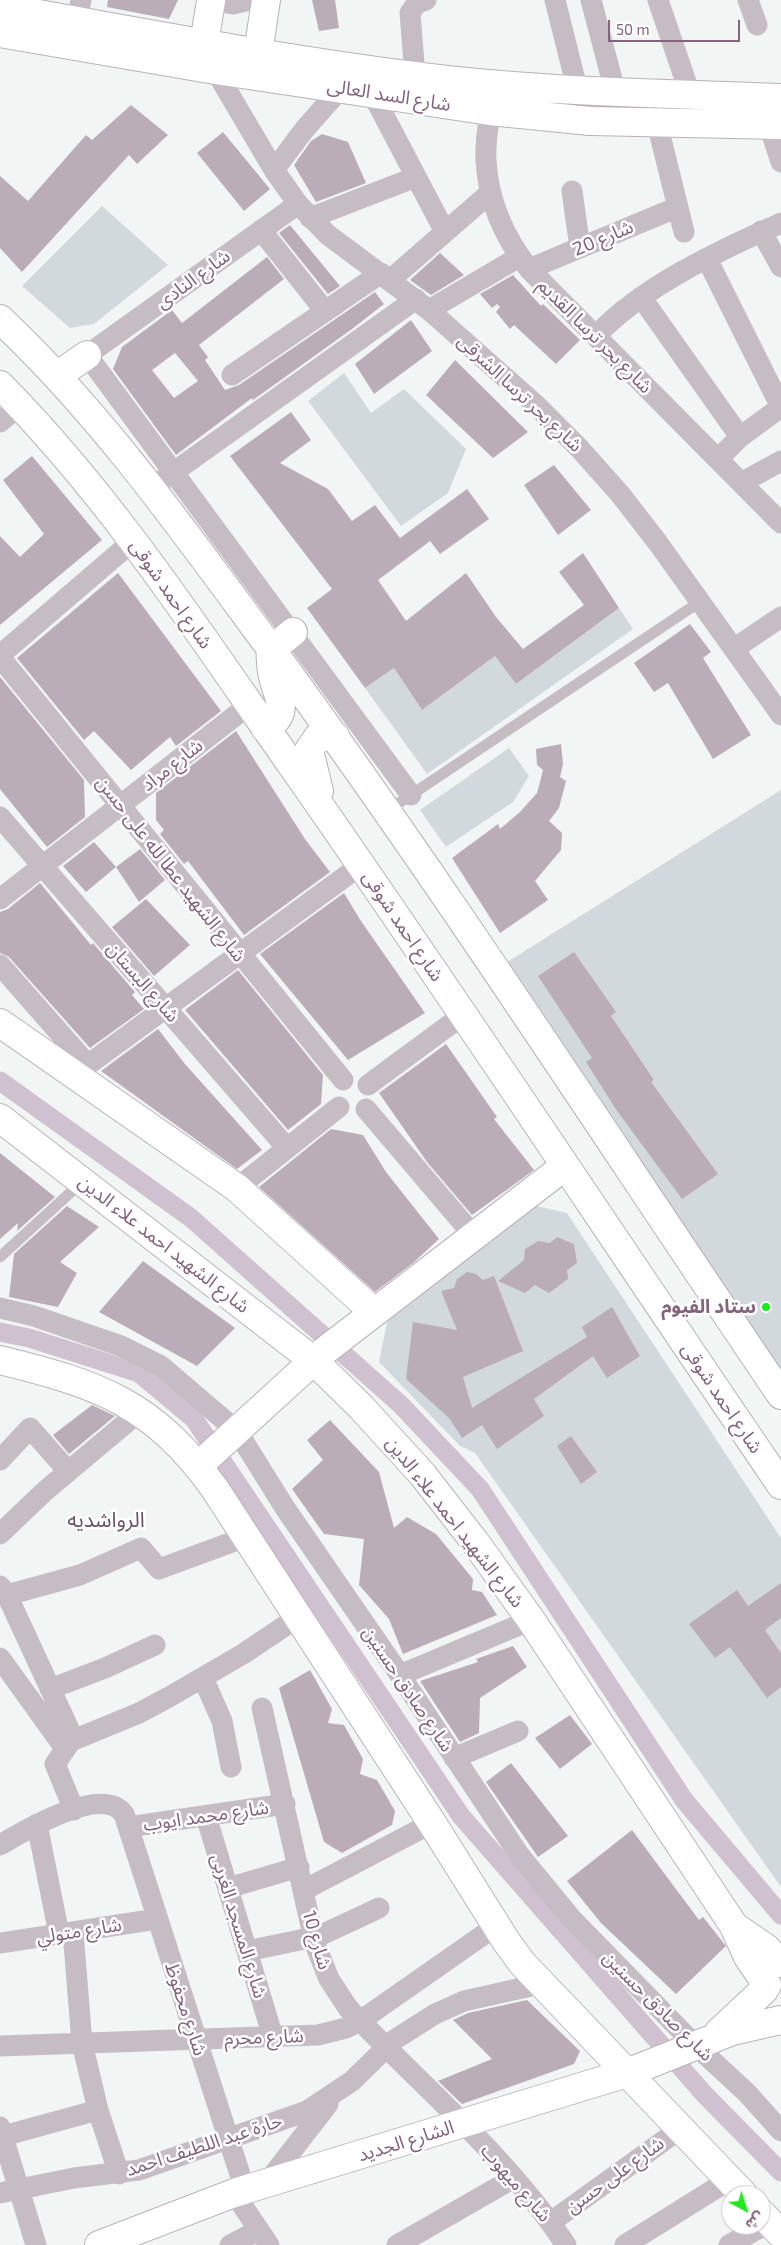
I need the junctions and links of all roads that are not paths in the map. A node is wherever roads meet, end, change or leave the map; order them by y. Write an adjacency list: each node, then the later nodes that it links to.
1 (210, 0): 2 (street); 13 (main road)
2 (250, 0)
3 (266, 0): 14 (main road)
4 (426, 0): 16 (street)
5 (555, 0): 18 (street)
6 (591, 0): 19 (street)
7 (658, 0): 21 (street)
8 (748, 0): 11 (street)
9 (0, 7): 10 (main road, شارع السد العالى)
10 (79, 10): 13 (main road, شارع السد العالى)
11 (757, 25)
12 (0, 33): 15 (main road, شارع السد العالى)
13 (204, 44): 14 (main road, شارع السد العالى)
14 (258, 53): 16 (main road, شارع السد العالى)
15 (215, 70): 17 (main road, شارع السد العالى); 29 (street, شارع بحر ترسا الشرقى)
16 (415, 76): 18 (main road, شارع السد العالى)
17 (341, 88): 20 (main road, شارع السد العالى); 29 (street)
18 (578, 92): 19 (main road, شارع السد العالى); 24 (main road)
19 (613, 92): 21 (main road, شارع السد العالى); 25 (main road)
20 (372, 93): 23 (main road, شارع السد العالى); 30 (street)
21 (690, 94): 22 (main road, شارع السد العالى)
22 (781, 98)
23 (490, 111): 24 (main road, شارع السد العالى); 32 (street, شارع بحر ترسا القديم)
24 (574, 120): 25 (main road, شارع السد العالى)
25 (609, 122): 26 (main road, شارع السد العالى)
26 (657, 123): 27 (main road, شارع السد العالى); 33 (street)
27 (775, 125): 28 (street)
28 (781, 162)
29 (274, 170): 34 (street, شارع بحر ترسا الشرقى)
30 (416, 177): 34 (street, شارع النادى); 38 (street)
31 (572, 191): 40 (street)
32 (490, 193): 38 (street); 42 (street, شارع بحر ترسا القديم)
33 (678, 207): 39 (street); 40 (street, شارع 20)
34 (304, 211): 36 (street, شارع النادى); 44 (street, شارع بحر ترسا الشرقى)
35 (781, 223): 37 (street)
36 (261, 230): 47 (street); 50 (street, شارع النادى)
37 (761, 231): 41 (street); 43 (street)
38 (445, 232): 44 (street)
39 (684, 232)
40 (580, 248): 42 (street, شارع 20)
41 (707, 259): 45 (street); 55 (street)
42 (524, 263): 46 (street, شارع 20); 49 (street, شارع بحر ترسا القديم)
43 (781, 267)
44 (385, 277): 46 (street, شارع بحر ترسا الشرقى); 47 (street)
45 (641, 297): 49 (street); 55 (street)
46 (422, 304): 58 (street, شارع 20); 63 (street, شارع بحر ترسا الشرقى)
47 (326, 311): 51 (street)
48 (0, 318): 52 (main road)
49 (596, 336): 56 (street, شارع بحر ترسا القديم)
50 (87, 355): 52 (main road); 58 (street)
51 (232, 374)
52 (57, 376): 60 (main road)
53 (0, 385): 54 (main road, شارع احمد شوقى)
54 (10, 414): 62 (main road, شارع احمد شوقى)
55 (740, 437): 56 (street)
56 (718, 460): 59 (street, شارع بحر ترسا القديم)
57 (781, 461): 59 (street)
58 (174, 472): 60 (street, شارع 20); 65 (street)
59 (741, 483): 61 (street, شارع بحر ترسا القديم)
60 (152, 488): 67 (main road)
61 (779, 517)
62 (133, 541): 68 (street); 69 (main road, شارع احمد شوقى)
63 (701, 602): 66 (street, شارع بحر ترسا الشرقى); 73 (lane)
64 (781, 617): 66 (street)
65 (293, 632): 67 (main road); 73 (street)
66 (734, 648): 70 (street, شارع بحر ترسا الشرقى)
67 (271, 650): 71 (main road); 72 (main road)
68 (0, 656): 74 (street, شارع الشهيد عطا لله على حسن)
69 (250, 705): 71 (main road, شارع احمد شوقى); 74 (street, شارع مراد)
70 (781, 715)
71 (265, 728): 76 (main road, شارع احمد شوقى)
72 (335, 736): 75 (main road); 76 (main road)
73 (411, 795): 75 (lane)
74 (122, 805): 79 (street, شارع مراد); 81 (street, شارع الشهيد عطا لله على حسن)
75 (387, 811): 102 (main road)
76 (325, 813): 78 (main road, شارع احمد شوقى)
77 (0, 817): 79 (street, شارع البستان)
78 (361, 865): 81 (street); 84 (main road, شارع احمد شوقى)
79 (43, 866): 80 (street, شارع مراد); 83 (street, شارع البستان)
80 (0, 899)
81 (239, 954): 83 (street); 87 (street, شارع الشهيد عطا لله على حسن)
82 (0, 965): 86 (street)
83 (165, 1007): 86 (street); 92 (street, شارع البستان)
84 (463, 1015): 88 (street); 93 (main road, شارع احمد شوقى)
85 (0, 1023): 86 (main road)
86 (80, 1069): 95 (main road)
87 (343, 1080): 88 (street); 89 (street)
88 (368, 1085): 90 (street)
89 (339, 1107): 90 (street); 92 (street)
90 (366, 1109): 96 (street)
91 (0, 1118): 94 (main road, شارع الشهيد احمد علاء الدين)
92 (287, 1148): 95 (street)
93 (565, 1166): 96 (main road); 108 (main road, شارع احمد شوقى)
94 (83, 1180): 97 (lane); 100 (main road, شارع الشهيد احمد علاء الدين)
95 (237, 1188): 99 (main road)
96 (474, 1236): 99 (main road)
97 (0, 1256)
98 (0, 1308): 104 (street, شارع صادق حسنين)
99 (370, 1316): 100 (main road)
100 (318, 1357): 104 (main road); 113 (main road, شارع الشهيد احمد علاء الدين)
101 (0, 1360): 103 (main road)
102 (781, 1394)
103 (139, 1412): 106 (main road); 107 (street)
104 (232, 1436): 106 (main road); 116 (street, شارع صادق حسنين)
105 (0, 1460): 107 (street)
106 (202, 1463): 110 (main road)
107 (68, 1471): 109 (street)
108 (781, 1486)
109 (0, 1534)
110 (246, 1536): 111 (street); 112 (main road)
111 (4, 1590): 118 (street)
112 (298, 1617): 117 (street); 127 (main road)
113 (531, 1620): 116 (street); 141 (main road, شارع الشهيد احمد علاء الدين)
114 (155, 1645): 118 (street)
115 (0, 1658): 121 (street)
116 (400, 1675): 122 (street, شارع صادق حسنين)
117 (203, 1678): 121 (street); 123 (street)
118 (50, 1690): 121 (street)
119 (262, 1708): 124 (street, شارع 10)
120 (518, 1731): 122 (street)
121 (69, 1743): 125 (street)
122 (454, 1758): 147 (street, شارع صادق حسنين)
123 (232, 1767)
124 (284, 1804): 126 (street, شارع محمد ايوب); 131 (street, شارع 10)
125 (74, 1810): 128 (street, شارع محفوظ); 129 (street, شارع محفوظ)
126 (206, 1816): 129 (street, شارع محمد ايوب); 132 (street, شارع المسجد الغربى)
127 (432, 1823): 133 (street); 136 (main road)
128 (37, 1824): 130 (street, شارع محفوظ); 137 (street)
129 (128, 1827): 135 (street, شارع محفوظ)
130 (3, 1838)
131 (299, 1867): 132 (street); 133 (street, شارع 10)
132 (228, 1888): 140 (street, شارع المسجد الغربى)
133 (304, 1890): 138 (street, شارع 10)
134 (379, 1908): 138 (street)
135 (157, 1919): 137 (street, شارع متولي); 146 (street, شارع محفوظ)
136 (496, 1926): 142 (main road); 144 (street, شارع محرم)
137 (66, 1933): 139 (street, شارع متولي); 148 (street)
138 (314, 1937): 140 (street); 144 (street, شارع 10)
139 (0, 1943)
140 (247, 1951): 145 (street, شارع المسجد الغربى)
141 (773, 1978): 143 (main road); 147 (main road, الشارع الجديد)
142 (540, 1984): 150 (street, حارة عبد اللطيف احمد); 151 (main road)
143 (781, 2020): 147 (main road, الشارع الجديد)
144 (360, 2021): 145 (street, شارع محرم); 150 (street, شارع 10)
145 (272, 2037): 146 (street, شارع محرم)
146 (196, 2039): 148 (street, شارع محرم); 158 (street, شارع محفوظ)
147 (704, 2041): 151 (main road, الشارع الجديد); 156 (street, شارع صادق حسنين)
148 (82, 2043): 149 (street, شارع محرم); 153 (street)
149 (0, 2046)
150 (387, 2048): 152 (street, حارة عبد اللطيف احمد); 154 (street, شارع 10)
151 (626, 2073): 154 (main road, الشارع الجديد); 155 (main road)
152 (336, 2094): 158 (street, حارة عبد اللطيف احمد); 162 (street)
153 (98, 2110): 157 (street); 159 (street)
154 (463, 2124): 160 (street, شارع ميهوب); 162 (main road, الشارع الجديد)
155 (680, 2129): 161 (main road); 167 (street, شارع على حسن)
156 (781, 2131)
157 (1, 2133): 163 (street)
158 (229, 2140): 159 (street, حارة عبد اللطيف احمد); 162 (street, شارع محفوظ)
159 (120, 2174): 163 (street, حارة عبد اللطيف احمد)
160 (514, 2178): 167 (street, شارع ميهوب); 171 (street)
161 (734, 2185)
162 (248, 2189): 166 (street, شارع محفوظ); 169 (main road, الشارع الجديد)
163 (9, 2191): 168 (street)
164 (721, 2195): 172 (street)
165 (748, 2235): 173 (street)
166 (264, 2238): 170 (street)
167 (557, 2238)
168 (36, 2245)
169 (99, 2245)
170 (230, 2245)
171 (397, 2245)
172 (625, 2245)
173 (729, 2245)

